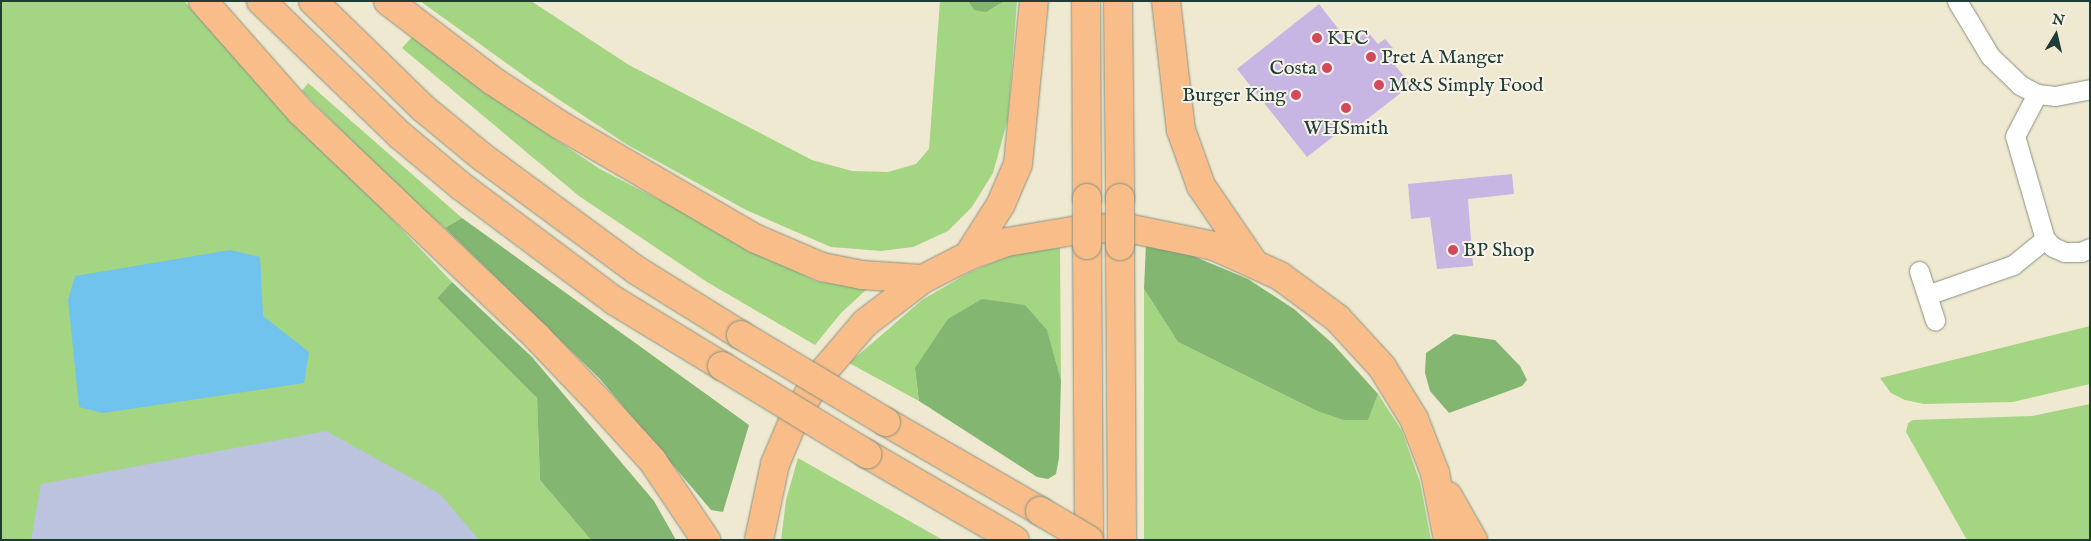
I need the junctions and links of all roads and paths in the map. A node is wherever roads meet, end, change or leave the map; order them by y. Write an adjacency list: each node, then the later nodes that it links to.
1 (203, 1): 21 (highway)
2 (261, 1): 23 (highway, bridge)
3 (313, 1): 24 (highway, bridge)
4 (388, 1): 17 (highway)
5 (1034, 1): 14 (highway)
6 (1086, 1): 24 (highway, bridge)
7 (1118, 1): 25 (highway, bridge)
8 (1166, 1): 15 (highway)
9 (1957, 1): 11 (street)
10 (2090, 90): 11 (street)
11 (2037, 94): 12 (street)
12 (2045, 238): 13 (street); 18 (street)
13 (2090, 248)
14 (968, 256): 15 (highway); 17 (highway)
15 (1253, 262): 20 (highway)
16 (1919, 271): 18 (street)
17 (923, 279): 22 (highway)
18 (1927, 295): 19 (street)
19 (1935, 320)
20 (1435, 473): 26 (highway); 27 (highway)
21 (706, 540)
22 (759, 540)
23 (1014, 540)
24 (1089, 540)
25 (1122, 540)
26 (1448, 540)
27 (1473, 540)

